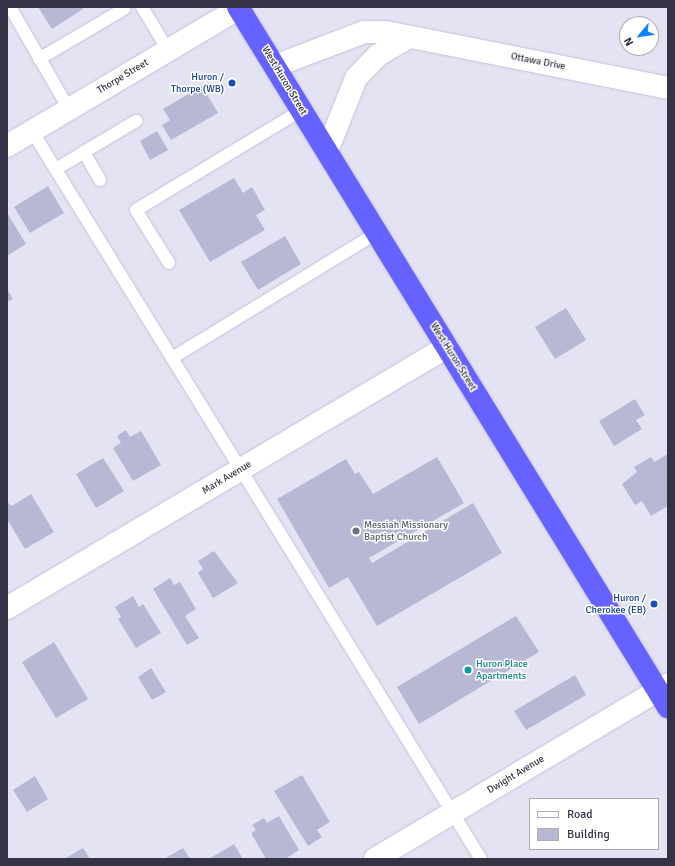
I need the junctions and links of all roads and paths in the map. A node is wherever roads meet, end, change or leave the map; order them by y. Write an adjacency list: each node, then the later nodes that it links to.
1 (10, 7): 7 (lane)
2 (142, 7): 6 (lane)
3 (239, 7): 6 (street, Thorpe Street); 8 (highway, West Huron Street)
4 (125, 8): 7 (lane)
5 (408, 38): 8 (street, Ottawa Drive); 9 (street, Ottawa Drive); 15 (street)
6 (168, 50): 10 (street, Thorpe Street)
7 (39, 59): 10 (lane)
8 (274, 66): 11 (highway, West Huron Street)
9 (668, 88)
10 (69, 109): 13 (street, Thorpe Street)
11 (302, 110): 15 (highway, West Huron Street); 20 (lane)
12 (136, 121): 16 (lane)
13 (32, 131): 14 (street, Thorpe Street); 17 (lane)
14 (7, 146)
15 (327, 151): 19 (highway, West Huron Street)
16 (84, 152): 17 (lane); 18 (lane)
17 (56, 169): 22 (lane)
18 (100, 180)
19 (377, 233): 21 (highway, West Huron Street); 22 (lane)
20 (169, 263)
21 (447, 347): 23 (street, Mark Avenue); 25 (highway, West Huron Street)
22 (172, 358): 23 (lane)
23 (242, 469): 24 (street, Mark Avenue); 26 (lane)
24 (7, 608)
25 (665, 694): 26 (street, Dwight Avenue)
26 (453, 813): 27 (street, Dwight Avenue); 28 (lane)
27 (375, 859)
28 (481, 859)

